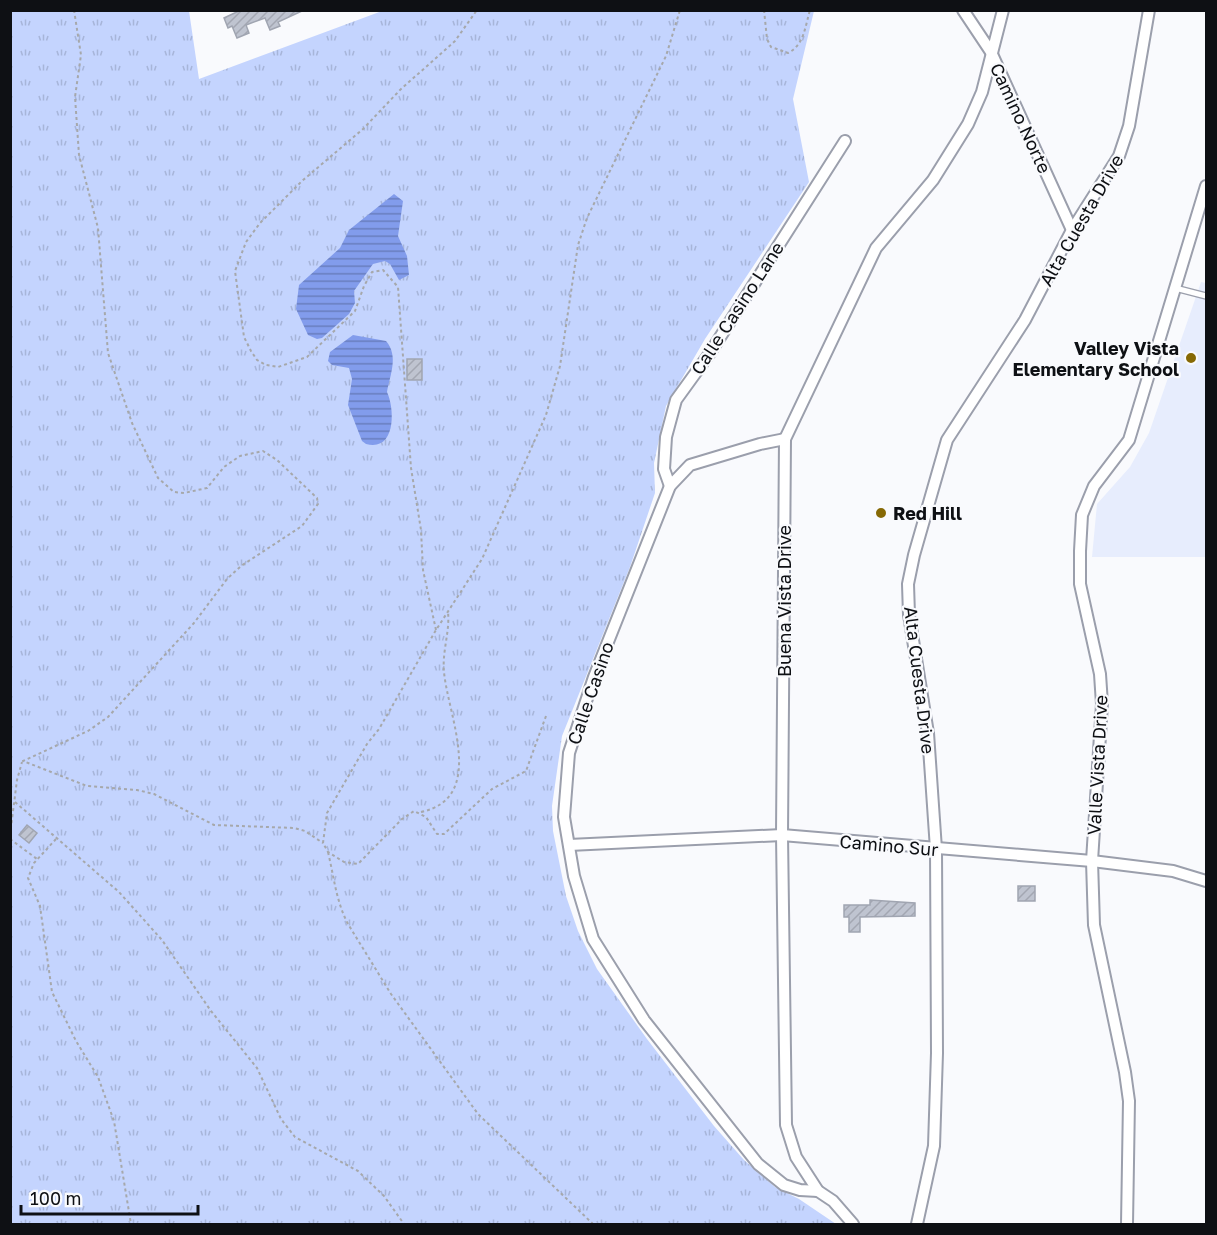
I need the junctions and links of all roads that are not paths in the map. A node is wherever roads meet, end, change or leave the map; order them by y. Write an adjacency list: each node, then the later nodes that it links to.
1 (963, 10): 4 (street, Camino Norte)
2 (1003, 10): 4 (street, Buena Vista Drive)
3 (1149, 10): 7 (street, Alta Cuesta Drive)
4 (991, 52): 7 (street, Camino Norte); 10 (street, Buena Vista Drive)
5 (845, 141): 11 (street, Calle Casino Lane)
6 (1206, 191): 8 (street, Valle Vista Drive)
7 (1072, 230): 14 (street, Alta Cuesta Drive)
8 (1175, 288): 9 (lane); 15 (street, Valle Vista Drive)
9 (1206, 296)
10 (785, 440): 11 (street, Calle Casino); 12 (street, Buena Vista Drive)
11 (670, 486): 13 (street, Calle Casino)
12 (782, 835): 13 (street, Camino Sur); 14 (street, Camino Sur); 17 (street, Buena Vista Drive)
13 (569, 844): 17 (street, Calle Casino)
14 (936, 849): 15 (street, Camino Sur); 19 (street, Alta Cuesta Drive)
15 (1092, 861): 16 (street, Camino Sur); 20 (street, Valle Vista Drive)
16 (1206, 881)
17 (818, 1191): 18 (street, Buena Vista Drive)
18 (854, 1224)
19 (917, 1224)
20 (1127, 1224)

